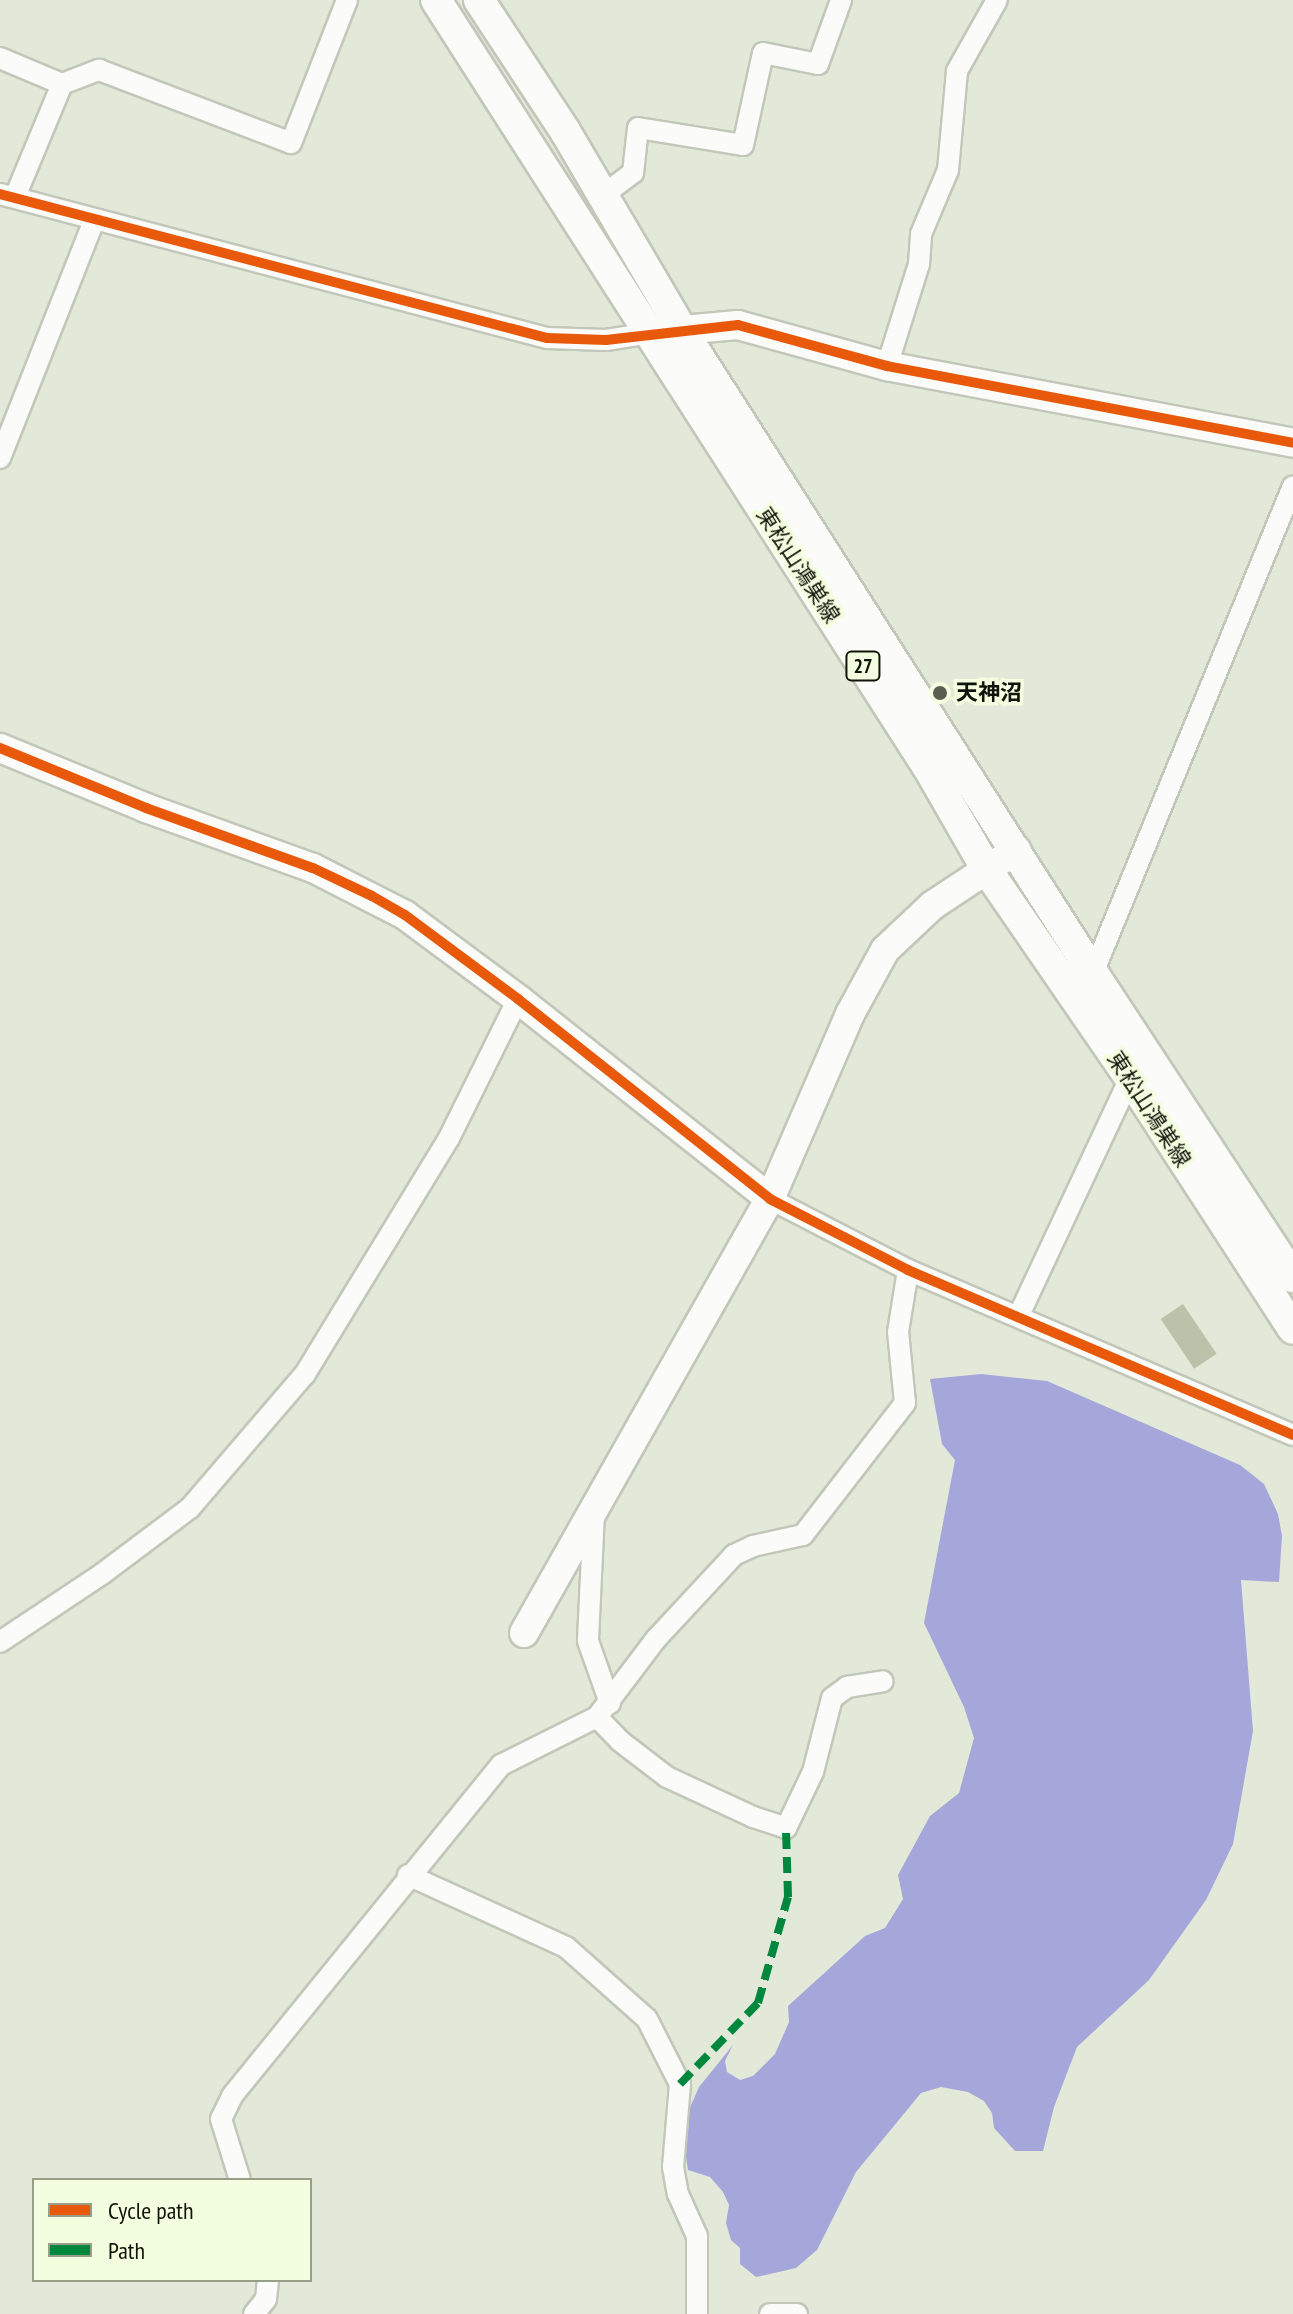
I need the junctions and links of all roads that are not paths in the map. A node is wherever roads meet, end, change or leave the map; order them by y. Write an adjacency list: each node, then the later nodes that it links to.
1 (347, 0): 7 (street)
2 (436, 0): 12 (main road, 東松山鴻巣線 / 27)
3 (479, 0): 9 (main road, 東松山鴻巣線 / 27)
4 (841, 0): 9 (street)
5 (997, 0): 13 (street)
6 (0, 58): 7 (street)
7 (62, 84): 8 (street)
8 (8, 196): 10 (street)
9 (602, 196): 11 (main road, 東松山鴻巣線 / 27)
10 (94, 220): 12 (street); 15 (street)
11 (681, 329): 12 (street); 13 (street); 18 (main road, 東松山鴻巣線 / 27)
12 (651, 333): 19 (main road, 東松山鴻巣線 / 27)
13 (887, 366): 14 (street)
14 (1293, 443)
15 (0, 458)
16 (1293, 486): 20 (street)
17 (0, 748): 21 (street)
18 (1016, 850): 19 (street); 20 (main road, 東松山鴻巣線 / 27)
19 (987, 870): 22 (main road, 東松山鴻巣線 / 27); 23 (street)
20 (1093, 973): 25 (main road, 東松山鴻巣線 / 27)
21 (518, 999): 23 (street); 31 (street)
22 (1130, 1078): 26 (street); 27 (main road, 東松山鴻巣線 / 27)
23 (770, 1199): 24 (street); 29 (street)
24 (908, 1270): 26 (street); 33 (street)
25 (1293, 1277)
26 (1019, 1315): 28 (street)
27 (1293, 1329)
28 (1293, 1435)
29 (595, 1504): 30 (street); 33 (street)
30 (524, 1633)
31 (0, 1642)
32 (883, 1681): 33 (street)
33 (603, 1710): 34 (street)
34 (408, 1875): 35 (street); 38 (street)
35 (239, 2178)
36 (268, 2282): 37 (street)
37 (254, 2314)
38 (697, 2314)
39 (770, 2314): 40 (street)
40 (797, 2314)

